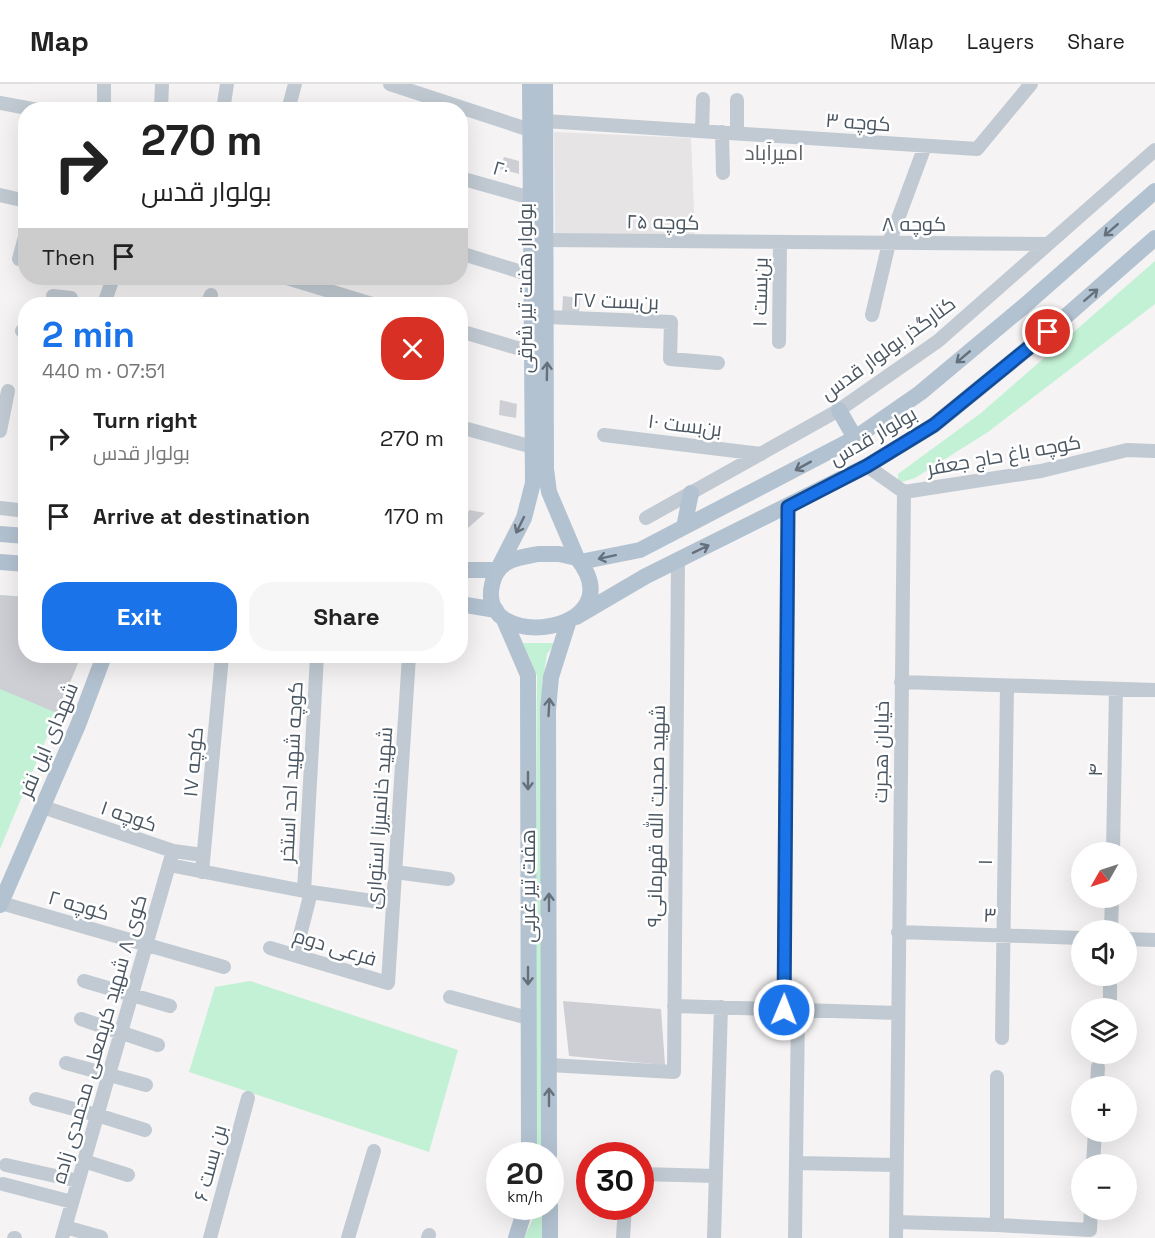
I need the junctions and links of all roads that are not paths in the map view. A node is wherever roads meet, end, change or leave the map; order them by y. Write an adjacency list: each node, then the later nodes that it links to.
1 (104, 84): 11 (street)
2 (162, 84): 12 (street)
3 (226, 84): 13 (street)
4 (295, 84): 14 (street)
5 (390, 84): 15 (street)
6 (530, 84): 20 (main road, بولوار هفت تیر شرقی)
7 (545, 84): 19 (main road, بولوار هفت تیر شرقی)
8 (1031, 84): 24 (street, کوچه ۳)
9 (703, 99): 21 (street)
10 (737, 100): 23 (street)
11 (104, 102)
12 (161, 102)
13 (224, 102)
14 (290, 102)
15 (445, 102)
16 (0, 103): 17 (street)
17 (18, 106)
18 (468, 110): 20 (street)
19 (545, 121): 21 (street, کوچه ۳); 26 (main road, بولوار هفت تیر شرقی)
20 (530, 130): 26 (main road, بولوار هفت تیر شرقی)
21 (702, 131): 22 (street, کوچه ۳)
22 (722, 132): 23 (street, کوچه ۳); 27 (street)
23 (737, 133): 24 (street, کوچه ۳)
24 (925, 146): 36 (street)
25 (1155, 150): 37 (street, کنارگذر بولوار قدس)
26 (538, 162): 31 (main road, بولوار هفت تیر شرقی); 34 (main road, بولوار هفت تیر شرقی)
27 (723, 172)
28 (468, 180): 31 (street, ۲۰)
29 (1155, 191): 55 (main road, بولوار قدس, one-way to 55)
30 (0, 195): 32 (street)
31 (531, 198): 39 (main road, بولوار هفت تیر شرقی)
32 (18, 199)
33 (1155, 238): 59 (main road, بولوار قدس, one-way to 33)
34 (545, 240): 35 (street, کوچه ۲۵); 45 (main road, بولوار هفت تیر شرقی)
35 (780, 243): 36 (street, کوچه ۸); 47 (street, بن‌بست ۱)
36 (890, 243): 37 (street, کوچه ۸); 44 (street)
37 (1048, 244): 51 (street, کنارگذر بولوار قدس)
38 (468, 255): 39 (street)
39 (534, 276): 48 (main road, بولوار هفت تیر شرقی)
40 (310, 285): 43 (street)
41 (53, 296): 42 (street)
42 (62, 297)
43 (349, 297)
44 (872, 315)
45 (547, 317): 49 (street, بن‌بست ۲۷); 70 (main road, بولوار هفت تیر شرقی, one-way to 45)
46 (468, 333): 48 (street)
47 (779, 342)
48 (534, 353): 56 (main road, بولوار هفت تیر شرقی)
49 (718, 363)
50 (8, 391): 53 (street)
51 (839, 410): 55 (main road); 58 (street, کنارگذر بولوار قدس)
52 (468, 429): 56 (street)
53 (0, 431)
54 (604, 435): 58 (street, بن‌بست ۱۰)
55 (855, 438): 66 (main road, بولوار قدس, one-way to 66)
56 (533, 447): 74 (main road, بولوار هفت تیر شرقی, one-way to 74)
57 (1155, 451): 60 (street, کوچه باغ حاج جعفر)
58 (761, 454): 61 (street, کنارگذر بولوار قدس)
59 (867, 466): 60 (street, کوچه باغ حاج جعفر); 62 (main road, بولوار قدس)
60 (904, 492): 84 (street, خیابان هجرت)
61 (691, 493): 65 (street, کنارگذر بولوار قدس); 66 (main road)
62 (788, 507): 71 (main road, بولوار قدس, one-way to 62); 115 (street)
63 (0, 508): 64 (street)
64 (18, 510)
65 (646, 518)
66 (684, 527): 69 (main road, بولوار قدس)
67 (0, 534): 68 (main road)
68 (18, 535)
69 (640, 550): 70 (main road, بولوار قدس, one-way to 70); 76 (main road)
70 (578, 560): 74 (main road); 79 (main road)
71 (678, 560): 76 (main road, بولوار قدس); 113 (street, شهید صحبت الله قهرمانی۹)
72 (0, 562): 73 (main road)
73 (18, 563)
74 (499, 568): 75 (main road); 78 (main road)
75 (468, 570)
76 (646, 576): 79 (main road, بولوار قدس)
77 (468, 606): 78 (main road)
78 (500, 616): 79 (main road); 117 (main road, هفت تیر غربی, one-way to 117)
79 (572, 618): 123 (main road, هفت تیر غربی, one-way to 79)
80 (101, 663): 88 (main road, شهدای ایل نفر)
81 (221, 663): 91 (street, کوچه ۱۷)
82 (317, 663): 96 (street, کوچه شهید احد استخر)
83 (409, 663): 94 (street, شهید خانمیرزا استواری)
84 (902, 682): 85 (street); 99 (street, خیابان هجرت)
85 (1007, 686): 86 (street); 100 (street, ۱)
86 (1116, 689): 87 (street); 89 (street, ۴)
87 (1155, 690)
88 (43, 807): 90 (street, کوچه ۱); 97 (main road, شهدای ایل نفر)
89 (1113, 842)
90 (173, 851): 91 (street, کوچه ۱); 92 (street, کوی ۸ شهید کریمعلی محمدی زاده)
91 (203, 855): 93 (street, کوچه ۱۷)
92 (169, 865): 93 (street); 104 (street, کوی ۸ شهید کریمعلی محمدی زاده)
93 (202, 872): 96 (street)
94 (395, 872): 95 (street); 98 (street, شهید خانمیرزا استواری)
95 (448, 879)
96 (307, 892): 98 (street); 106 (street, کوچه شهید احد استخر)
97 (1, 904): 104 (street, کوچه ۲)
98 (393, 904): 109 (street, شهید خانمیرزا استواری)
99 (898, 932): 100 (street, ۳); 116 (street, خیابان هجرت)
100 (1003, 935): 101 (street, ۳); 120 (street, ۱)
101 (1071, 938)
102 (1137, 939): 103 (street)
103 (1155, 940)
104 (146, 944): 107 (street, کوچه ۲); 110 (street, کوی ۸ شهید کریمعلی محمدی زاده)
105 (270, 948): 106 (street, فرعی دوم)
106 (295, 955): 109 (street, فرعی دوم)
107 (224, 967)
108 (84, 981): 110 (street)
109 (388, 983)
110 (132, 994): 112 (street); 119 (street, کوی ۸ شهید کریمعلی محمدی زاده)
111 (450, 997): 117 (street)
112 (170, 1006)
113 (674, 1006): 114 (street); 123 (street, شهید صحبت الله قهرمانی۹)
114 (721, 1007): 115 (street); 142 (street)
115 (791, 1010): 116 (street); 137 (street)
116 (897, 1013): 139 (street, خیابان هجرت)
117 (528, 1018): 133 (main road, هفت تیر غربی)
118 (81, 1019): 119 (street)
119 (121, 1033): 121 (street); 125 (street, کوی ۸ شهید کریمعلی محمدی زاده)
120 (1002, 1038)
121 (158, 1045)
122 (66, 1063): 125 (street)
123 (549, 1065): 134 (main road, هفت تیر غربی, one-way to 123)
124 (1098, 1067): 126 (street)
125 (109, 1075): 128 (street); 131 (street, کوی ۸ شهید کریمعلی محمدی زاده)
126 (1098, 1076)
127 (997, 1077): 151 (street)
128 (146, 1085)
129 (248, 1098): 156 (street, بن بست ۶)
130 (36, 1099): 131 (street)
131 (97, 1114): 132 (street); 136 (street, کوی ۸ شهید کریمعلی محمدی زاده)
132 (145, 1130)
133 (529, 1142)
134 (549, 1142)
135 (374, 1151): 157 (street)
136 (84, 1161): 141 (street); 143 (street, کوی ۸ شهید کریمعلی محمدی زاده)
137 (796, 1163): 139 (street); 162 (street)
138 (6, 1165): 143 (street)
139 (896, 1165): 150 (street, خیابان هجرت)
140 (654, 1174): 142 (street)
141 (128, 1175)
142 (716, 1176): 161 (street)
143 (78, 1181): 145 (street, کوی ۸ شهید کریمعلی محمدی زاده)
144 (3, 1184): 145 (street)
145 (72, 1202): 153 (street, کوی ۸ شهید کریمعلی محمدی زاده)
146 (522, 1220): 158 (main road)
147 (550, 1220): 159 (main road)
148 (624, 1220): 160 (street)
149 (1090, 1220): 154 (street)
150 (896, 1222): 152 (street); 163 (street, خیابان هجرت)
151 (998, 1225): 152 (street); 154 (street)
152 (958, 1231)
153 (64, 1232): 155 (street)
154 (1050, 1233)
155 (101, 1236)
156 (210, 1238)
157 (348, 1238)
158 (516, 1238)
159 (550, 1238)
160 (623, 1238)
161 (714, 1238)
162 (795, 1238)
163 (896, 1238)

